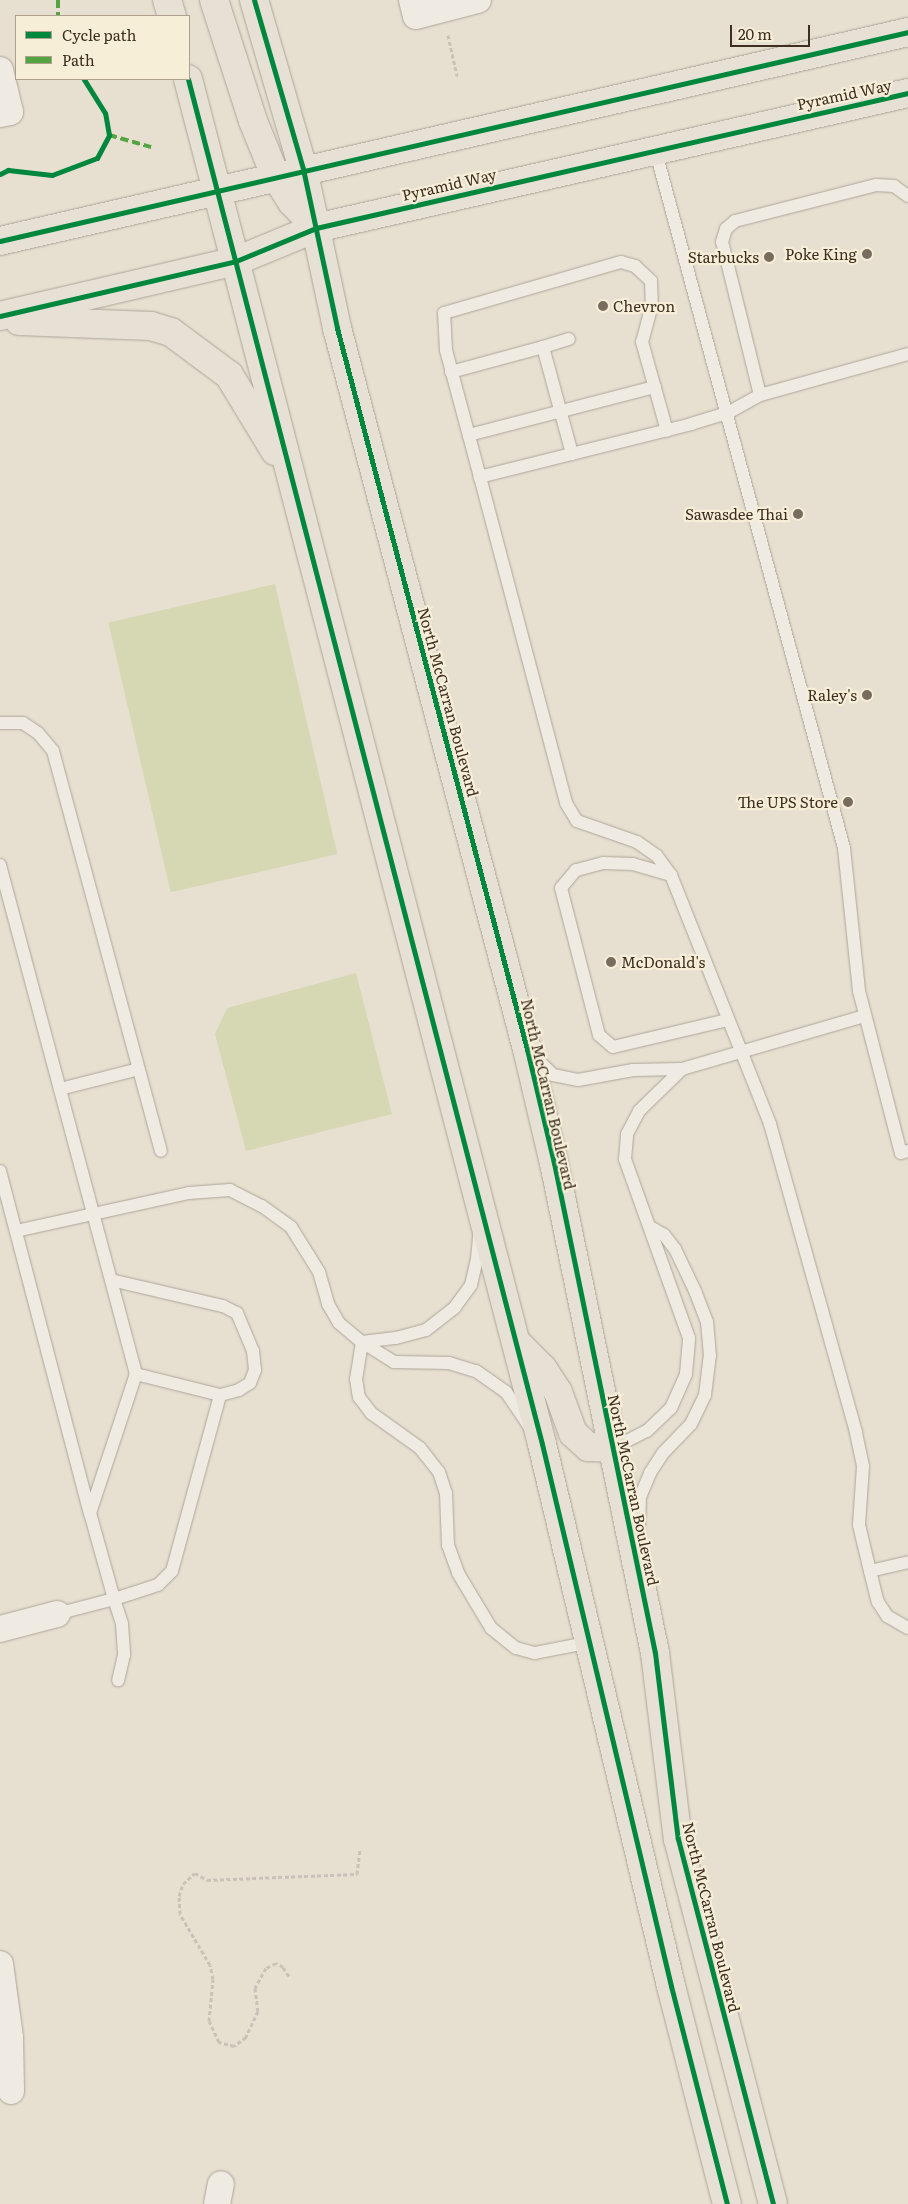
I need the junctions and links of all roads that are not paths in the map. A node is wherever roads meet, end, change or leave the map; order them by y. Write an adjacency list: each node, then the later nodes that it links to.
1 (167, 0): 6 (main road)
2 (214, 0): 14 (main road)
3 (254, 0): 13 (main road, North McCarran Boulevard)
4 (478, 0): 5 (street)
5 (414, 8)
6 (172, 15)
7 (908, 32): 13 (main road)
8 (0, 70): 11 (street)
9 (188, 80): 15 (main road)
10 (908, 93): 12 (main road, Pyramid Way)
11 (5, 113)
12 (655, 149): 17 (main road, Pyramid Way); 29 (lane)
13 (303, 169): 14 (main road); 17 (main road, North McCarran Boulevard)
14 (275, 176): 15 (main road); 17 (main road)
15 (219, 189): 18 (main road); 19 (main road)
16 (908, 196): 27 (lane)
17 (316, 228): 19 (main road, Pyramid Way); 40 (main road, North McCarran Boulevard)
18 (0, 241)
19 (236, 261): 20 (main road, Pyramid Way); 34 (main road)
20 (0, 316)
21 (0, 321): 34 (main road)
22 (569, 340): 23 (lane)
23 (543, 347): 25 (lane); 28 (lane)
24 (908, 354): 27 (lane)
25 (452, 372): 26 (lane); 31 (lane)
26 (655, 387): 28 (lane); 30 (lane)
27 (760, 395): 29 (lane)
28 (561, 412): 31 (lane); 32 (lane)
29 (727, 413): 30 (lane); 38 (lane)
30 (667, 431): 32 (lane)
31 (468, 436): 33 (lane)
32 (572, 454): 33 (lane)
33 (480, 477): 37 (lane)
34 (293, 481): 48 (main road)
35 (0, 723): 42 (lane)
36 (0, 865): 44 (lane)
37 (671, 876): 39 (lane); 39 (lane)
38 (865, 1016): 41 (lane); 46 (lane)
39 (728, 1020): 41 (lane)
40 (527, 1049): 43 (lane); 58 (main road, North McCarran Boulevard)
41 (740, 1052): 43 (lane); 62 (lane)
42 (138, 1069): 44 (lane); 45 (lane)
43 (682, 1069): 50 (lane)
44 (60, 1089): 49 (lane)
45 (161, 1151)
46 (908, 1151)
47 (0, 1171): 51 (lane)
48 (481, 1204): 53 (main road); 54 (lane)
49 (93, 1212): 51 (lane); 52 (lane); 54 (lane)
50 (652, 1228): 58 (lane); 61 (lane)
51 (16, 1231): 59 (lane)
52 (111, 1280): 55 (lane); 56 (lane)
53 (515, 1340): 57 (main road); 58 (main road)
54 (362, 1342): 57 (lane); 67 (lane)
55 (136, 1374): 56 (lane); 59 (lane)
56 (220, 1395): 63 (lane)
57 (542, 1444): 67 (main road)
58 (613, 1448): 61 (main road, North McCarran Boulevard)
59 (90, 1513): 63 (lane)
60 (908, 1562): 62 (lane)
61 (637, 1565): 72 (main road, North McCarran Boulevard)
62 (870, 1571): 65 (lane)
63 (114, 1598): 64 (lane); 68 (lane)
64 (57, 1614): 66 (street)
65 (908, 1628)
66 (0, 1629)
67 (591, 1642): 71 (main road)
68 (118, 1680)
69 (0, 1964): 70 (street)
70 (11, 2091)
71 (727, 2204)
72 (773, 2204)

